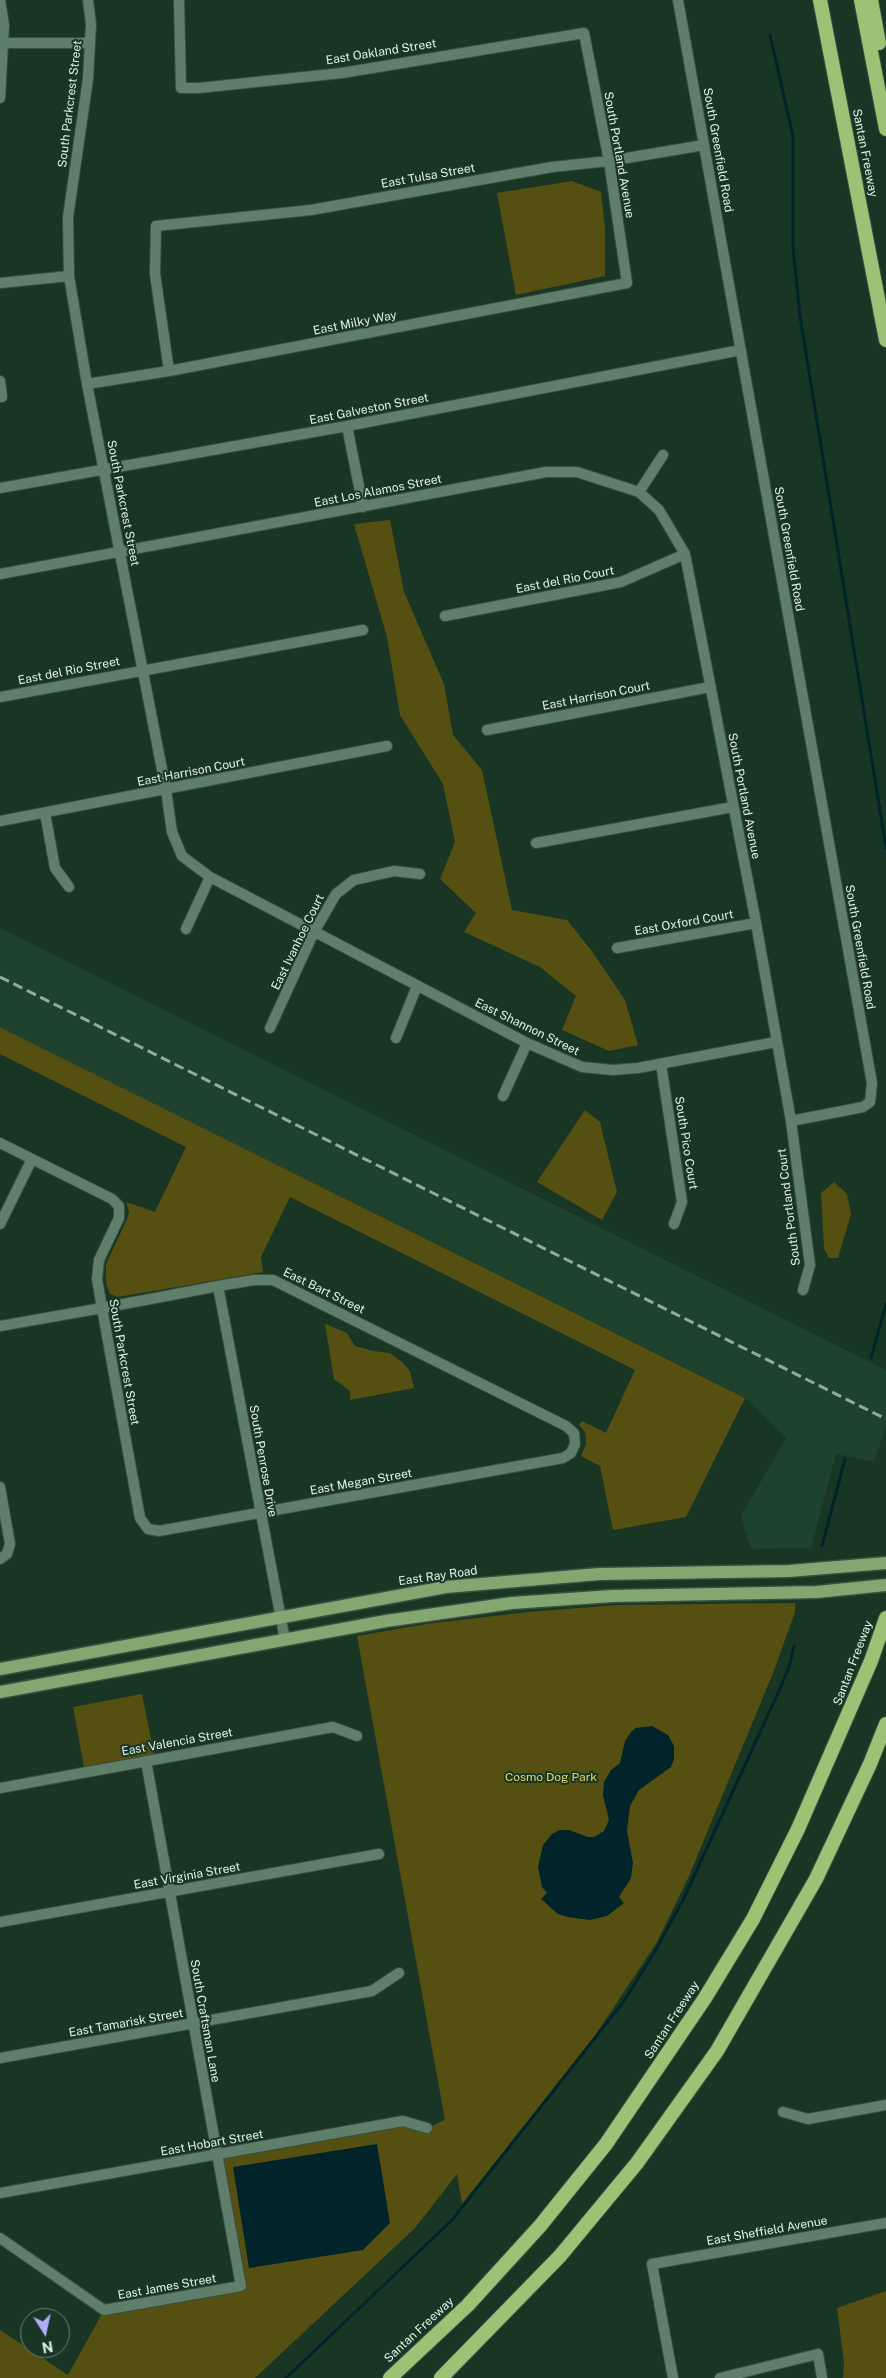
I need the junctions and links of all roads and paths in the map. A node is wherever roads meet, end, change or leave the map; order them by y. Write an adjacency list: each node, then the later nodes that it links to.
1 (0, 0): 12 (street)
2 (88, 0): 11 (street, South Parkcrest Street)
3 (180, 0): 10 (street, East Oakland Street)
4 (678, 0): 16 (street, South Greenfield Road)
5 (813, 0): 9 (highway)
6 (820, 0): 9 (highway, Santan Freeway)
7 (861, 0): 15 (highway, Santan Freeway)
8 (871, 0): 13 (highway)
9 (826, 29): 21 (highway, Santan Freeway)
10 (584, 32): 17 (street, South Portland Avenue)
11 (90, 43): 12 (street); 18 (street, South Parkcrest Street)
12 (4, 44): 14 (street)
13 (886, 96)
14 (0, 98)
15 (886, 129)
16 (704, 145): 17 (street, East Tulsa Street); 22 (street, South Greenfield Road)
17 (609, 161): 20 (street, South Portland Avenue); 23 (street, East Tulsa Street)
18 (69, 276): 19 (street); 25 (street, South Parkcrest Street)
19 (0, 283)
20 (627, 283): 23 (street, East Milky Way)
21 (886, 340)
22 (741, 350): 27 (street, East Galveston Street); 62 (street, South Greenfield Road)
23 (169, 371): 25 (street, East Milky Way)
24 (0, 382): 26 (street)
25 (87, 384): 29 (street, South Parkcrest Street)
26 (1, 397)
27 (347, 426): 29 (street, East Galveston Street); 32 (street)
28 (663, 455): 31 (street)
29 (103, 470): 30 (street, East Galveston Street); 33 (street, South Parkcrest Street)
30 (0, 488)
31 (639, 492): 32 (street, East Los Alamos Street); 34 (street, South Portland Avenue)
32 (362, 507): 33 (street, East Los Alamos Street)
33 (120, 552): 35 (street, East Los Alamos Street); 38 (street, South Parkcrest Street)
34 (685, 554): 36 (street, East del Rio Court); 39 (street, South Portland Avenue)
35 (0, 574)
36 (445, 616)
37 (363, 630): 38 (street)
38 (142, 670): 40 (street, East del Rio Street); 43 (street, South Parkcrest Street)
39 (710, 687): 41 (street, East Harrison Court); 44 (street, South Portland Avenue)
40 (0, 697)
41 (487, 730)
42 (387, 746): 43 (street, East Harrison Court)
43 (166, 790): 45 (street, East Harrison Court); 49 (street, South Parkcrest Street)
44 (734, 807): 47 (street); 51 (street, South Portland Avenue)
45 (45, 812): 46 (street, East Harrison Court); 50 (street)
46 (0, 821)
47 (536, 843)
48 (420, 874): 53 (street, East Ivanhoe Court)
49 (210, 877): 52 (street); 53 (street, South Parkcrest Street)
50 (69, 887)
51 (756, 922): 54 (street, East Oxford Court); 58 (street, South Portland Avenue)
52 (186, 929)
53 (314, 932): 55 (street, East Shannon Street); 56 (street, East Ivanhoe Court)
54 (617, 948)
55 (417, 986): 57 (street); 59 (street, East Shannon Street)
56 (270, 1028)
57 (396, 1038)
58 (776, 1042): 60 (street, East Shannon Street); 62 (street, South Portland Avenue)
59 (527, 1043): 60 (street, East Shannon Street); 61 (street)
60 (661, 1064): 66 (street, South Pico Court)
61 (503, 1096)
62 (791, 1121): 68 (street, South Portland Court)
63 (0, 1143): 64 (street)
64 (32, 1159): 65 (street); 69 (street, South Parkcrest Street)
65 (0, 1224)
66 (674, 1224)
67 (218, 1286): 69 (street, East Bart Street); 71 (street, East Bart Street); 73 (street, South Penrose Drive)
68 (803, 1290)
69 (102, 1308): 70 (street, East Bart Street); 74 (street, South Parkcrest Street)
70 (0, 1326)
71 (575, 1444): 73 (street, East Megan Street)
72 (0, 1487): 75 (street)
73 (260, 1513): 74 (street, East Megan Street); 78 (street, South Penrose Drive)
74 (144, 1526)
75 (4, 1557)
76 (886, 1563): 78 (main road, East Ray Road)
77 (886, 1585): 80 (main road)
78 (280, 1618): 80 (street, South Penrose Drive); 81 (main road, East Ray Road)
79 (886, 1618): 101 (highway, Santan Freeway)
80 (285, 1640): 82 (main road)
81 (0, 1669)
82 (0, 1692)
83 (886, 1724): 102 (highway)
84 (357, 1736): 85 (street, East Valencia Street)
85 (146, 1761): 86 (street, East Valencia Street); 88 (street, South Craftsman Lane)
86 (0, 1788)
87 (379, 1854): 88 (street, East Virginia Street)
88 (169, 1892): 89 (street, East Virginia Street); 91 (street, South Craftsman Lane)
89 (0, 1922)
90 (399, 1973): 91 (street, East Tamarisk Street)
91 (193, 2024): 92 (street, East Tamarisk Street); 96 (street, South Craftsman Lane)
92 (0, 2058)
93 (886, 2105): 94 (street)
94 (784, 2112)
95 (427, 2128): 96 (street, East Hobart Street)
96 (216, 2154): 97 (street, East Hobart Street); 100 (street, South Craftsman Lane)
97 (0, 2193)
98 (886, 2223): 103 (street, East Sheffield Avenue)
99 (0, 2238): 100 (street, East James Street)
100 (241, 2286)
101 (390, 2378)
102 (441, 2378)
103 (673, 2378)
104 (720, 2378): 105 (street)
105 (822, 2378)

